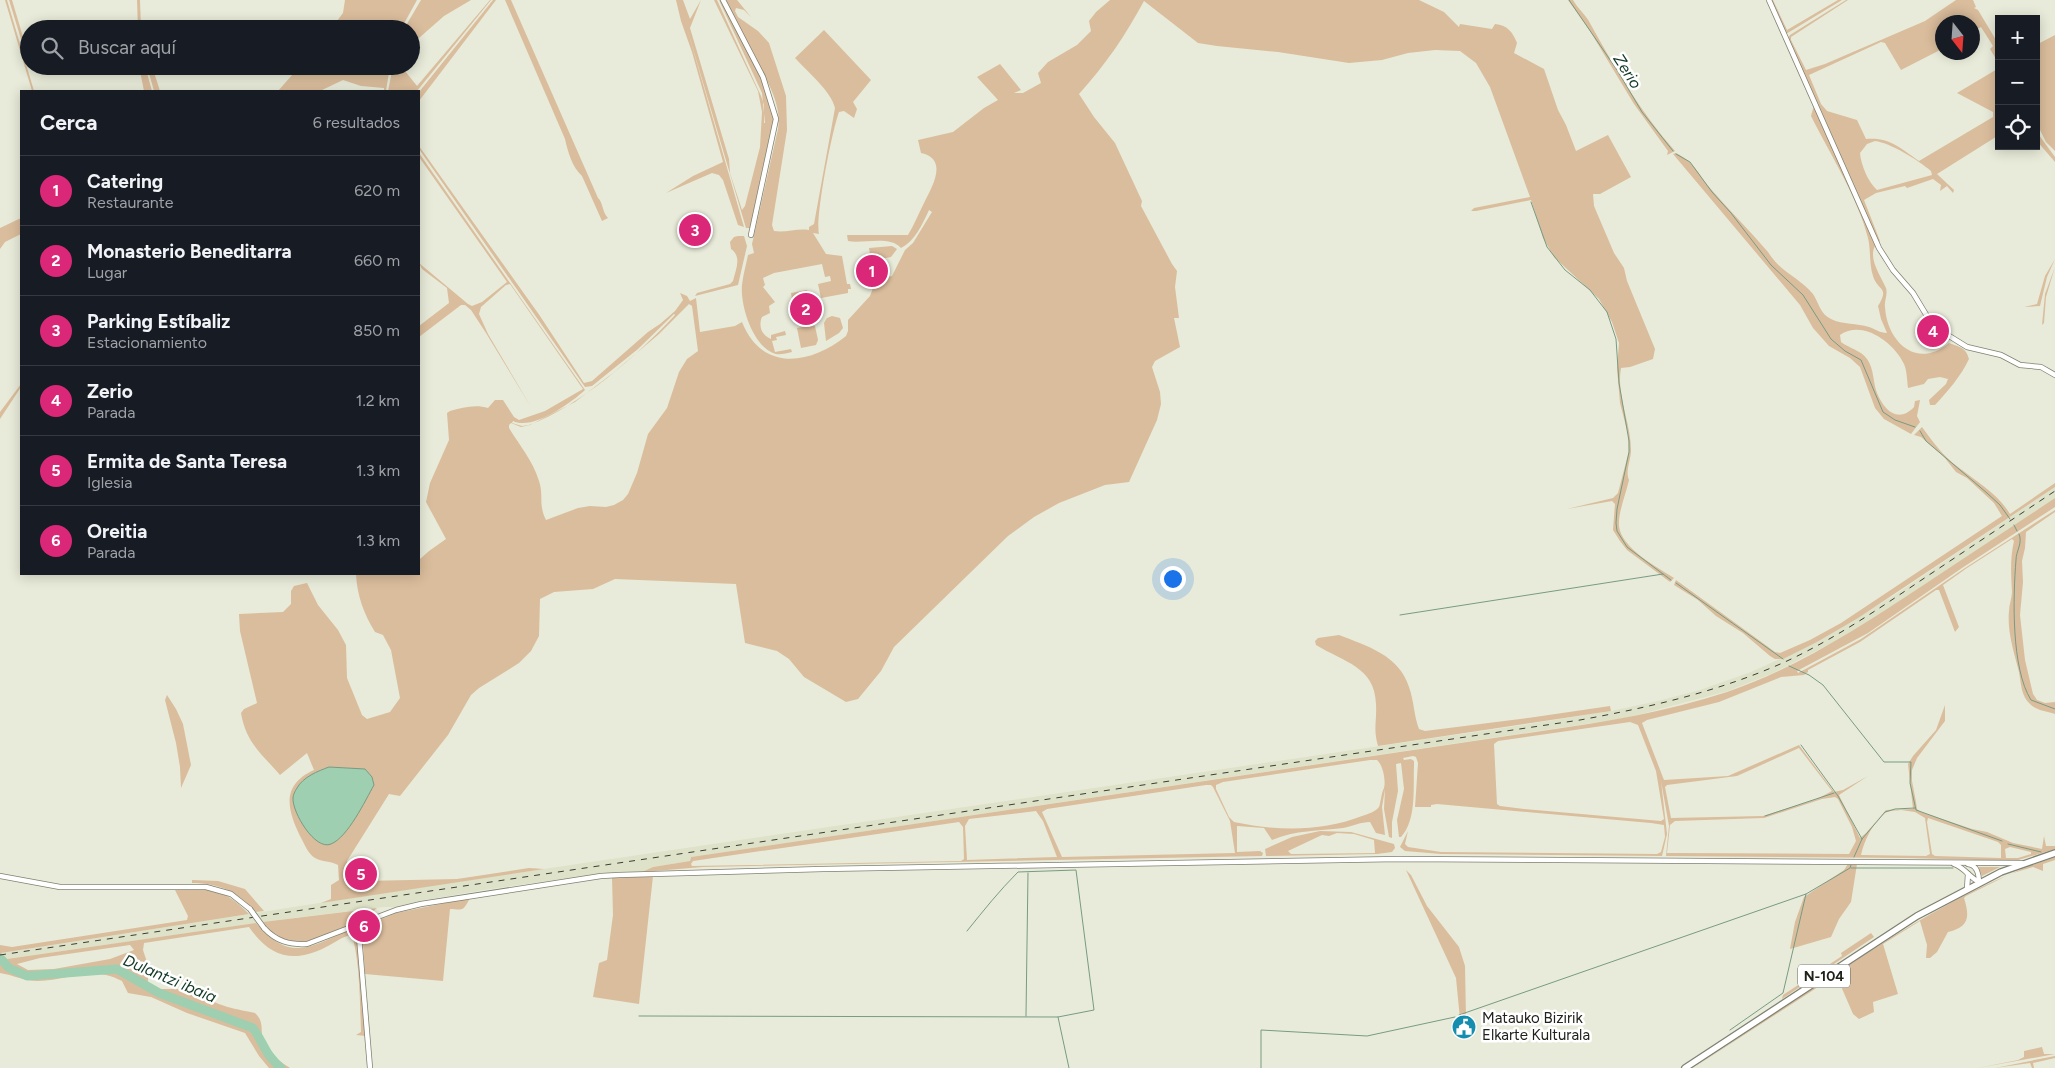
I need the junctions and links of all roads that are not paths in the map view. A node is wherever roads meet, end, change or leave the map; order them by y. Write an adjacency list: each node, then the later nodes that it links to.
1 (723, 0): 3 (street)
2 (1769, 0): 4 (street)
3 (751, 235)
4 (2055, 375)
5 (2055, 853): 8 (main road, N-104)
6 (1948, 862): 7 (street); 9 (street); 14 (street)
7 (1969, 863): 8 (street); 9 (street); 12 (street)
8 (2022, 863): 12 (main road, N-104)
9 (1965, 869): 10 (street)
10 (1968, 874): 12 (street); 13 (street)
11 (0, 876): 14 (street, bridge)
12 (1979, 882): 13 (main road, N-104)
13 (1966, 889): 16 (main road, N-104)
14 (358, 924): 15 (street)
15 (370, 1068)
16 (1685, 1068)

